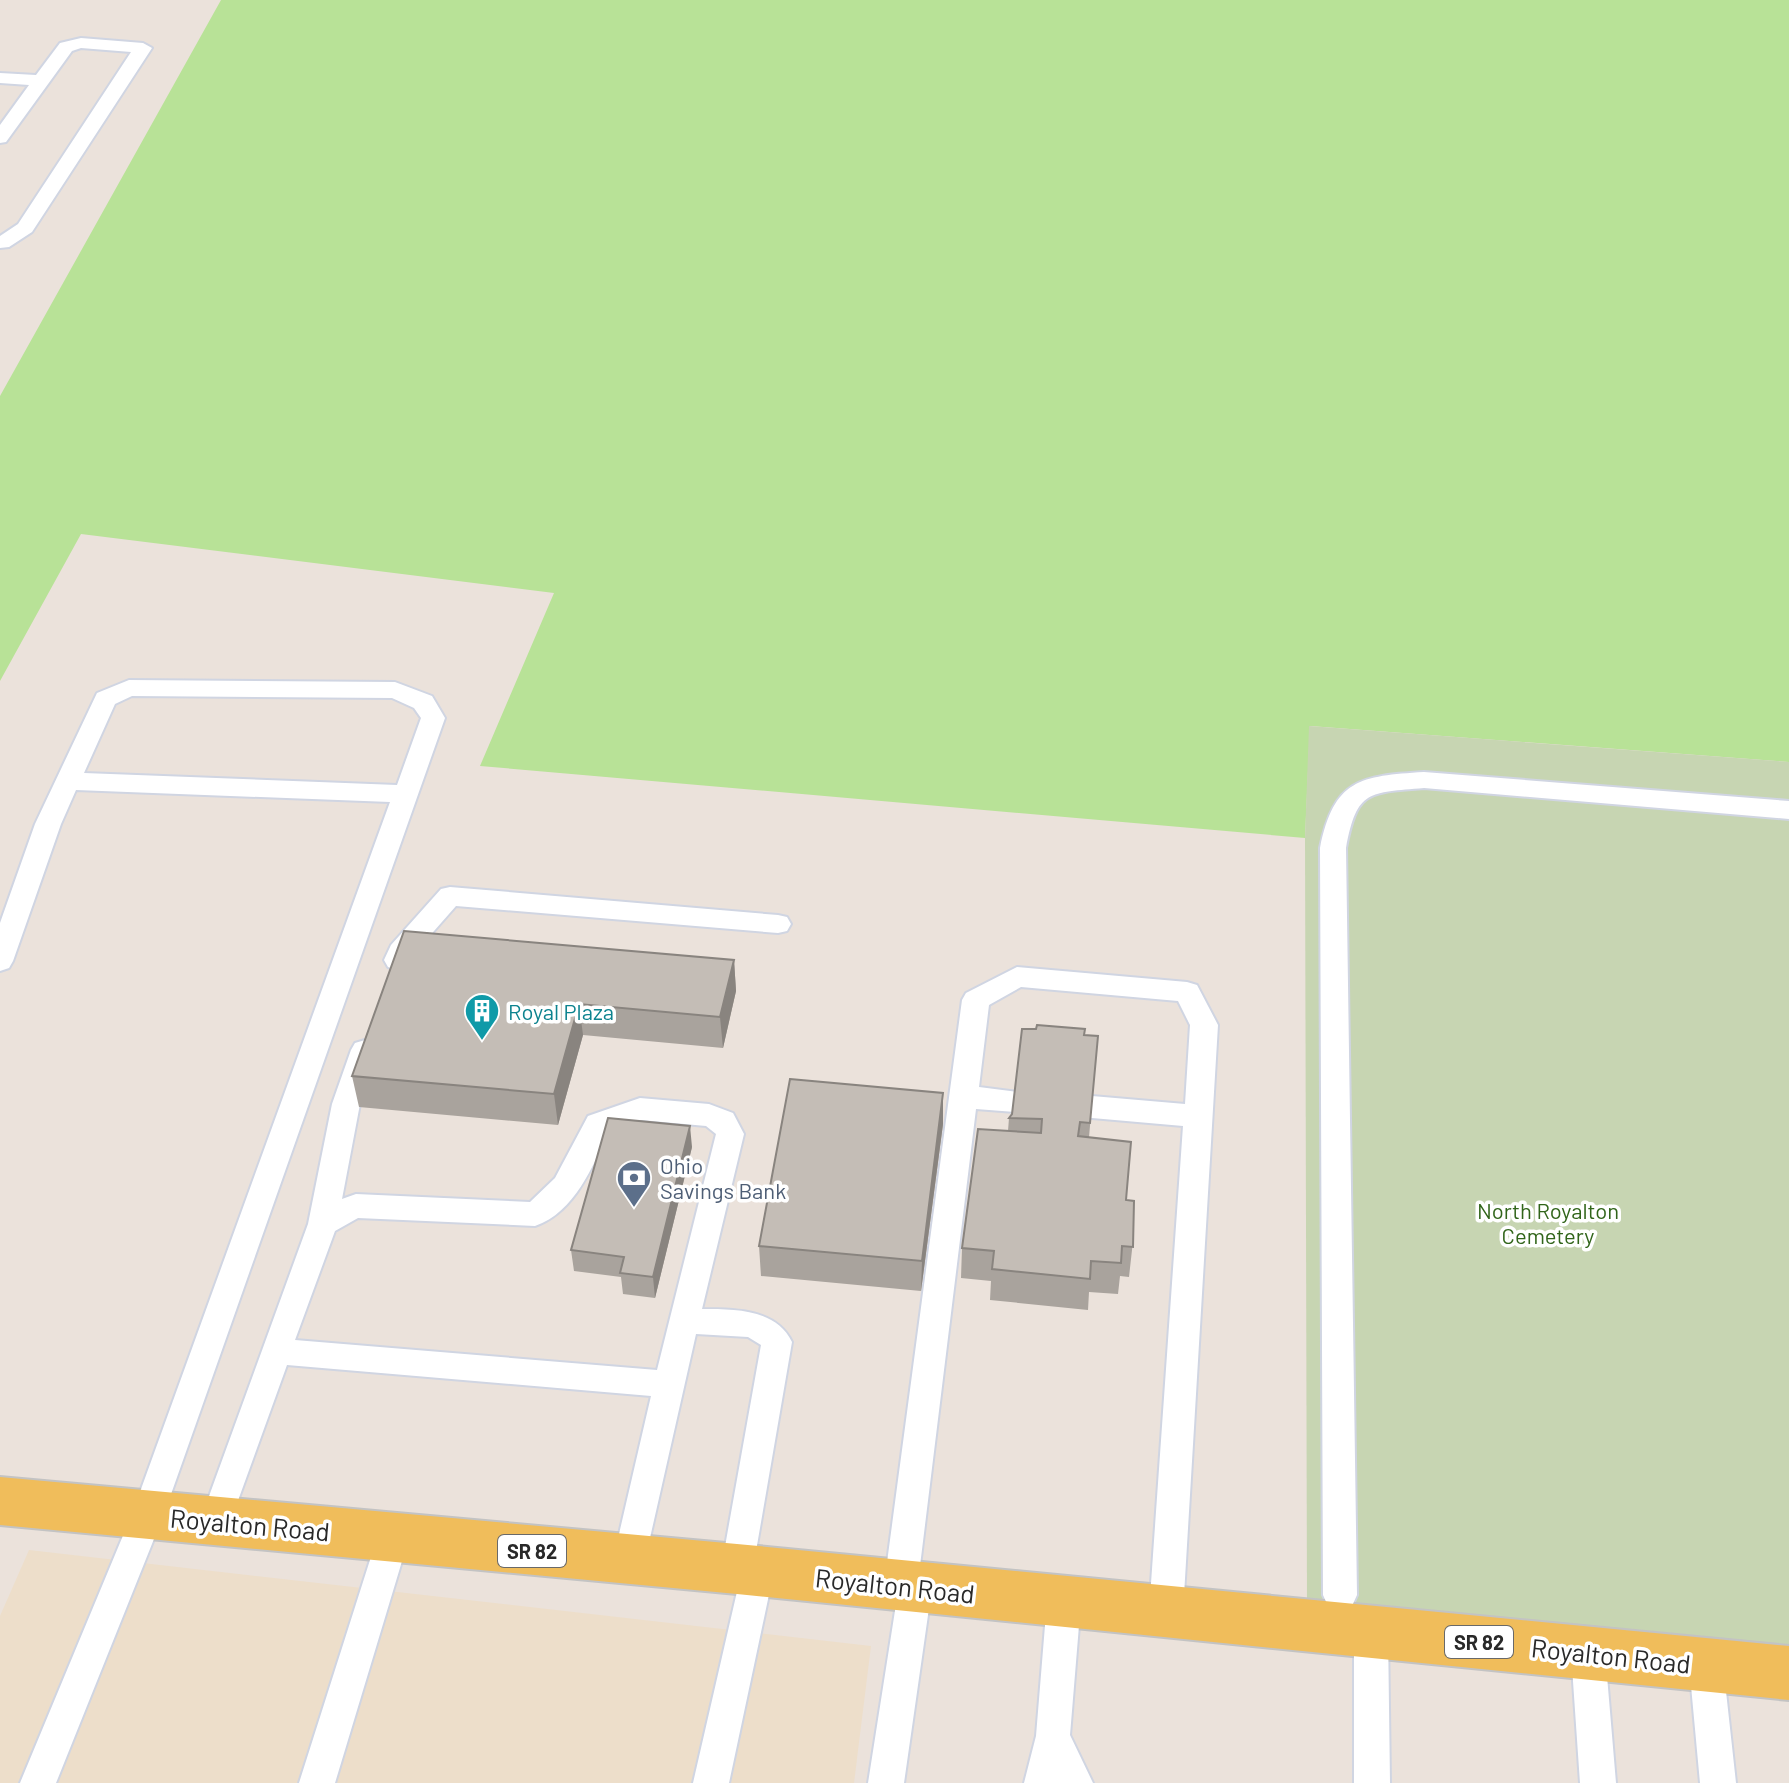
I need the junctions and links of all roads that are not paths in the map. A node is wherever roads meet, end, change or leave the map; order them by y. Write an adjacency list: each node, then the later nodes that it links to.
1 (0, 78): 2 (lane)
2 (41, 81): 3 (lane); 4 (lane)
3 (0, 138)
4 (1, 244)
5 (67, 781): 6 (lane); 6 (lane); 9 (lane)
6 (406, 794): 21 (lane)
7 (1789, 810): 29 (lane)
8 (778, 924): 10 (lane)
9 (0, 961)
10 (390, 980)
11 (375, 1021): 16 (lane)
12 (964, 1097): 13 (lane); 15 (lane); 26 (lane)
13 (1015, 1101)
14 (1092, 1107): 15 (lane)
15 (1198, 1116): 28 (lane)
16 (323, 1224): 17 (lane); 18 (lane)
17 (685, 1321): 19 (lane); 25 (lane)
18 (276, 1351): 19 (lane); 22 (lane)
19 (669, 1384): 24 (lane)
20 (0, 1501): 21 (main road, Royalton Road / SR 82)
21 (148, 1514): 22 (main road, Royalton Road / SR 82); 34 (lane)
22 (216, 1521): 23 (main road, Royalton Road / SR 82)
23 (393, 1538): 24 (main road, Royalton Road / SR 82); 35 (lane)
24 (629, 1560): 25 (main road, Royalton Road / SR 82)
25 (748, 1570): 26 (main road, Royalton Road / SR 82); 36 (lane)
26 (908, 1586): 27 (main road, Royalton Road / SR 82); 37 (lane)
27 (1064, 1601): 28 (main road, Royalton Road / SR 82); 33 (lane)
28 (1166, 1612): 29 (main road, Royalton Road / SR 82)
29 (1356, 1613): 30 (main road, Royalton Road / SR 82); 38 (lane)
30 (1588, 1652): 31 (main road, Royalton Road / SR 82); 39 (lane)
31 (1706, 1664): 32 (main road, Royalton Road / SR 82); 40 (lane)
32 (1789, 1673)
33 (1063, 1779)
34 (38, 1783)
35 (317, 1783)
36 (711, 1783)
37 (886, 1783)
38 (1372, 1783)
39 (1598, 1783)
40 (1718, 1783)

